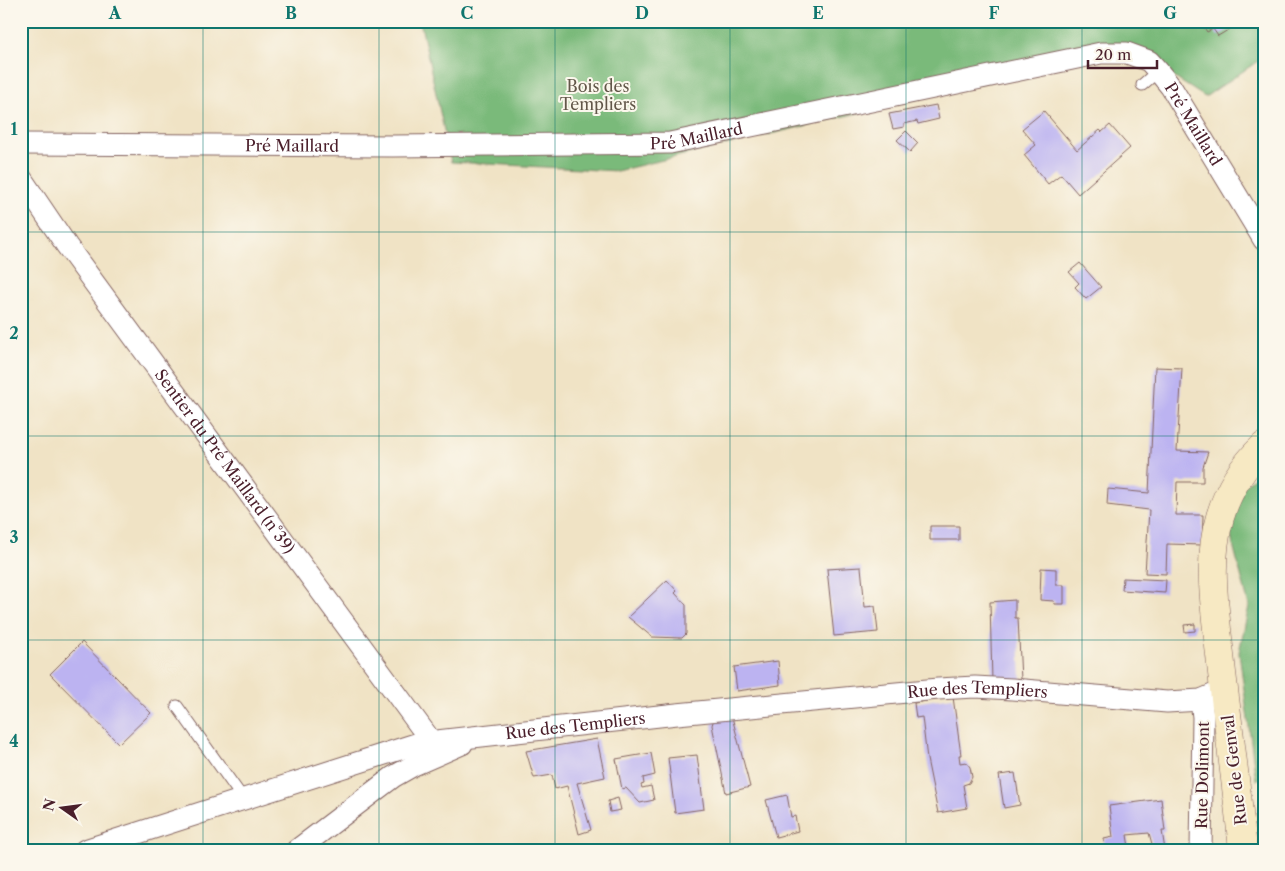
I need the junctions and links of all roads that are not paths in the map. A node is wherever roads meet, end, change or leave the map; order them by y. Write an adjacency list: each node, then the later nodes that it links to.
1 (1158, 71): 2 (lane); 3 (street, Pré Maillard); 5 (street, Pré Maillard)
2 (1142, 86)
3 (21, 144)
4 (21, 178): 10 (street, Sentier du Pré Maillard (n°39))
5 (1264, 240)
6 (1264, 446): 7 (street)
7 (1213, 695): 9 (street, Rue des Templiers); 14 (street, Rue Dolimont); 15 (street, Rue de Genval)
8 (177, 706): 11 (lane)
9 (472, 738): 10 (street, Rue des Templiers); 13 (street, Rue des Templiers)
10 (431, 741): 11 (street, Rue des Templiers)
11 (244, 800): 12 (street, Rue des Templiers)
12 (85, 850)
13 (297, 850)
14 (1201, 850)
15 (1243, 850)

